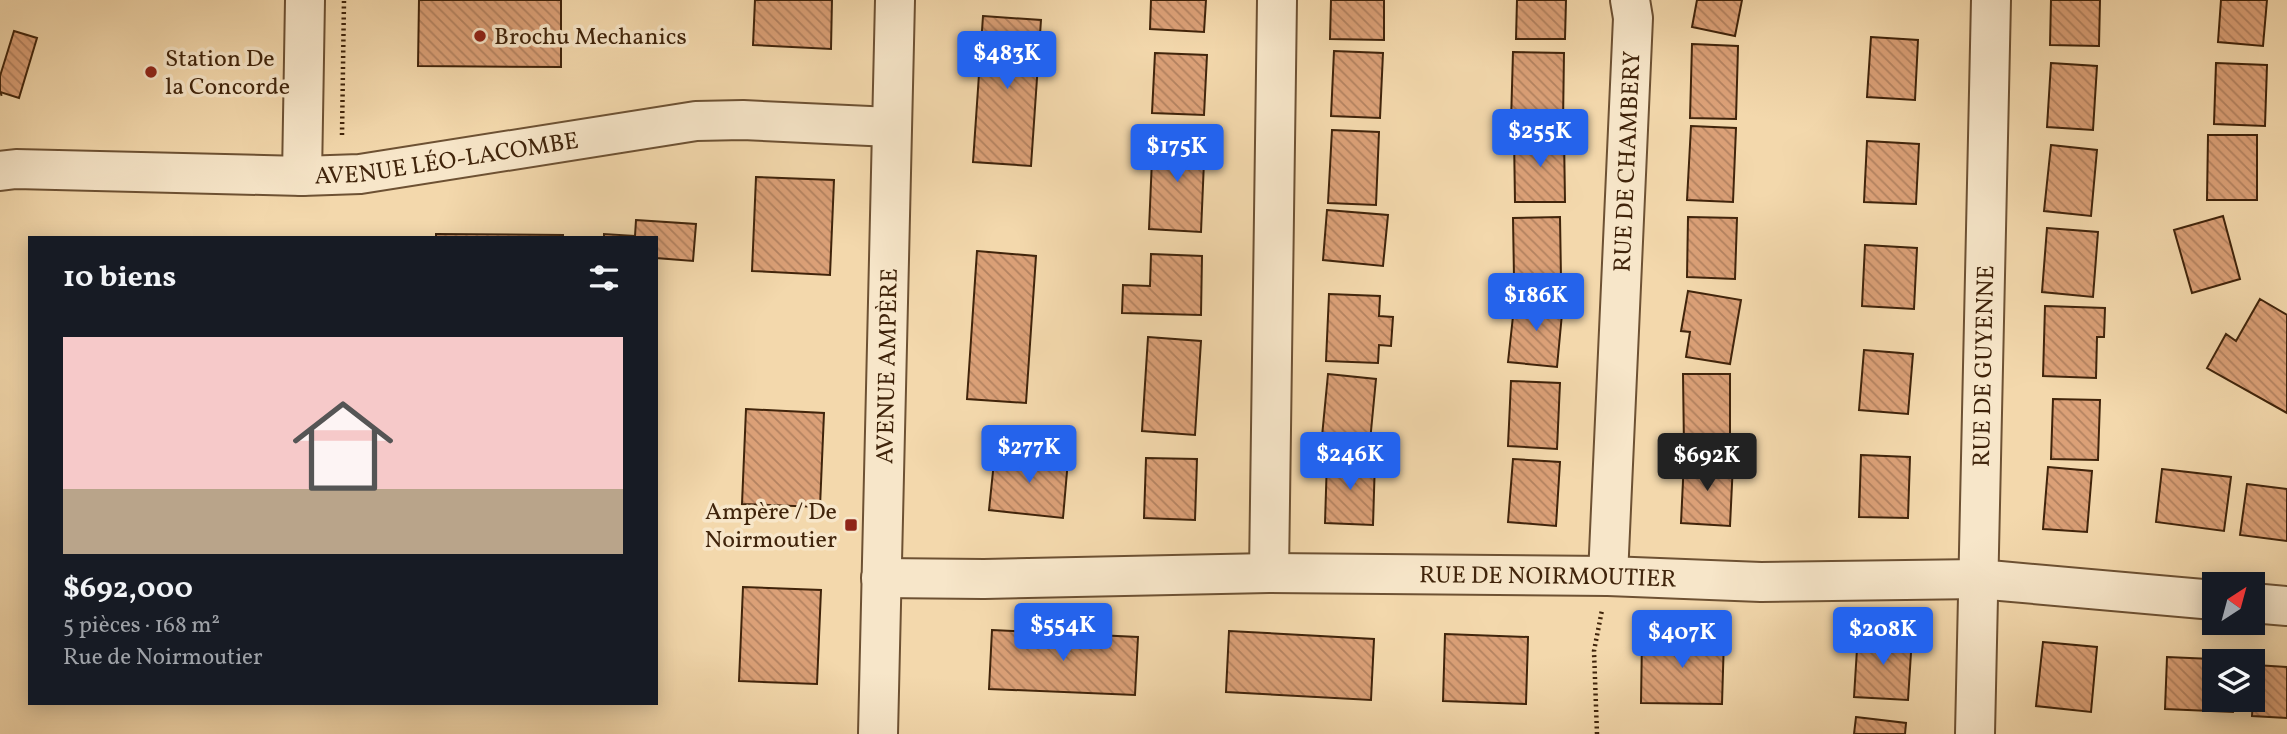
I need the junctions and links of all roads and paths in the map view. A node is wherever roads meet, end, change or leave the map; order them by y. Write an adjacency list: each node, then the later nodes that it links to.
1 (304, 0): 10 (street)
2 (344, 0): 8 (path)
3 (895, 0): 7 (street, AVENUE AMPÈRE)
4 (1276, 0): 11 (street)
5 (1630, 0): 12 (street, RUE DE CHAMBERY)
6 (1991, 0): 14 (street, RUE DE GUYENNE)
7 (891, 127): 10 (street, AVENUE LÉO-LACOMBE); 13 (street, AVENUE AMPÈRE)
8 (342, 135)
9 (0, 171): 10 (street, AVENUE LÉO-LACOMBE)
10 (302, 176)
11 (1269, 573): 12 (street, RUE DE NOIRMOUTIER); 13 (street, RUE DE NOIRMOUTIER)
12 (1608, 576): 14 (street, RUE DE NOIRMOUTIER); 19 (path)
13 (881, 578): 18 (street, AVENUE AMPÈRE)
14 (1978, 579): 15 (street, RUE DE NOIRMOUTIER); 20 (street, RUE DE GUYENNE)
15 (2202, 599)
16 (2265, 604): 17 (street)
17 (2287, 606)
18 (878, 734)
19 (1597, 734)
20 (1975, 734)

